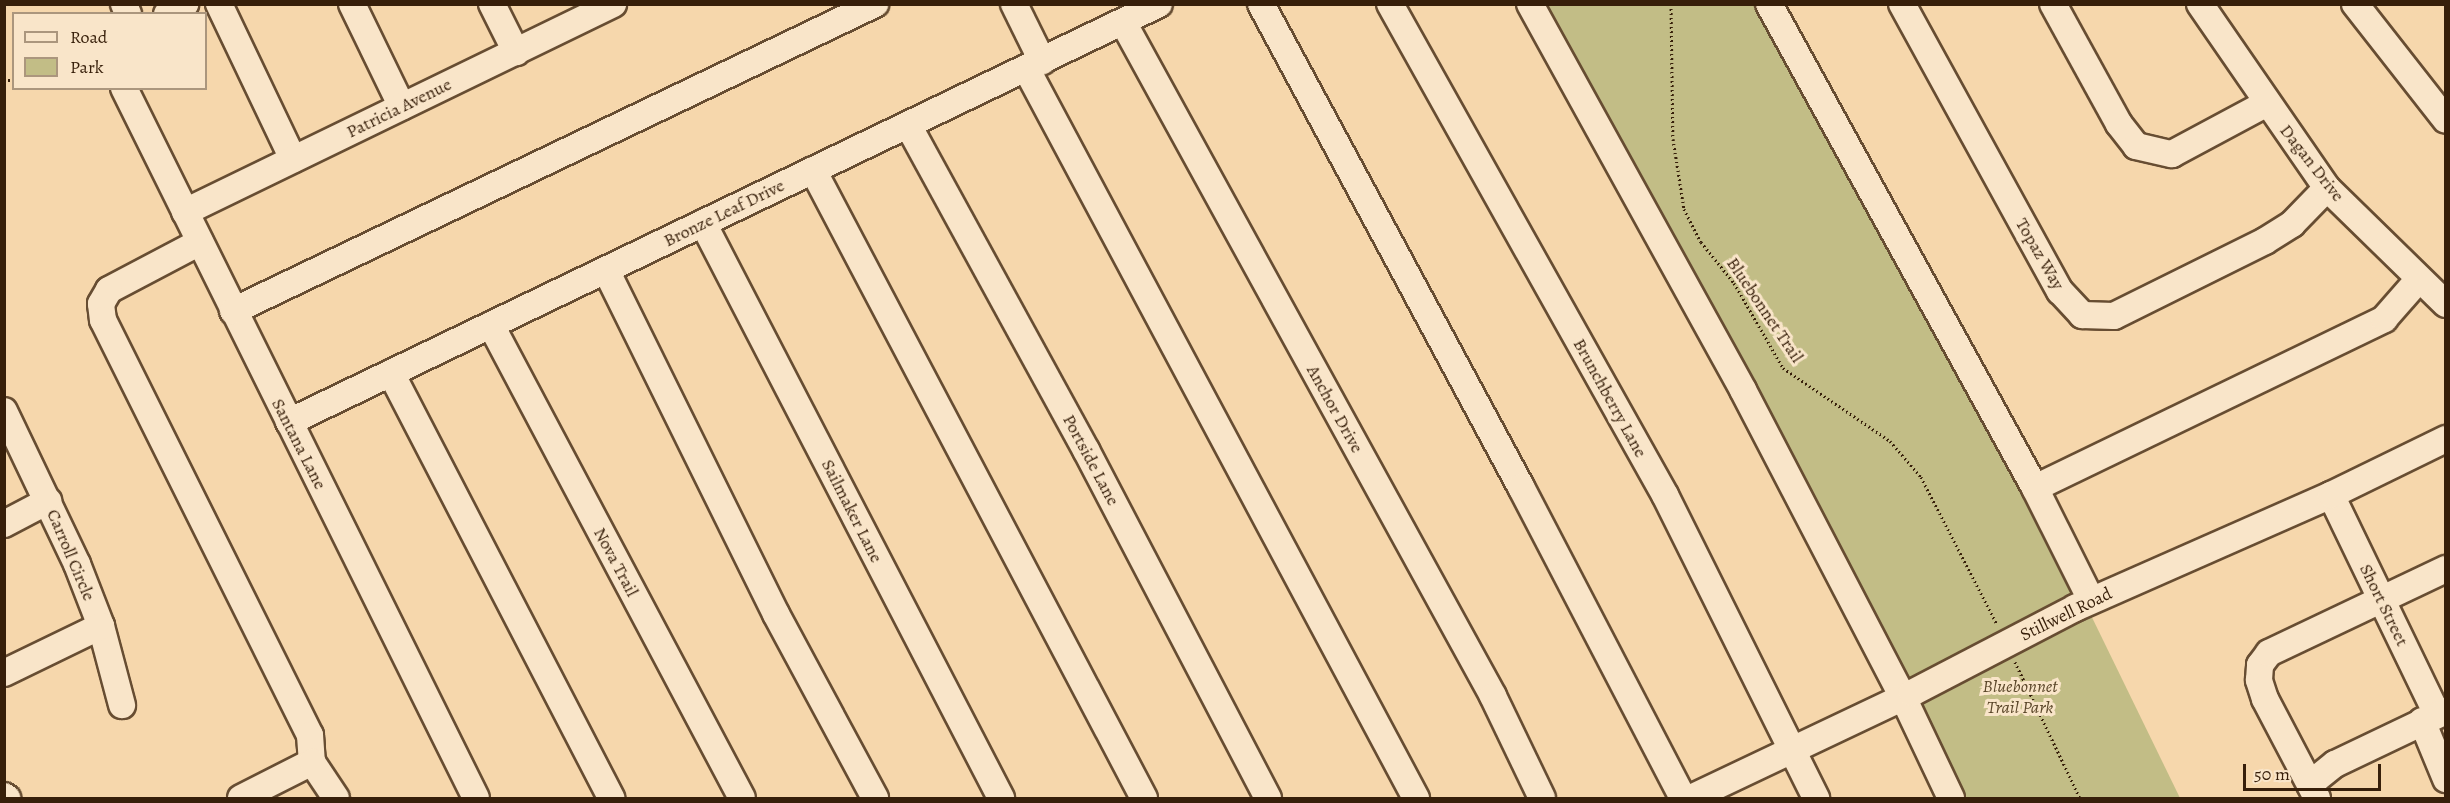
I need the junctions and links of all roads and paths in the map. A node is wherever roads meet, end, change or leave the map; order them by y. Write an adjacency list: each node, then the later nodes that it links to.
1 (185, 4): 18 (street)
2 (219, 4): 27 (street)
3 (352, 4): 24 (street)
4 (492, 4): 20 (street)
5 (614, 4): 20 (street, Patricia Avenue)
6 (875, 4): 36 (street)
7 (1014, 4): 21 (street)
8 (1159, 4): 19 (street, Bronze Leaf Drive)
9 (1261, 4): 71 (street)
10 (1390, 4): 56 (street, Brunchberry Lane)
11 (1530, 4): 53 (street)
12 (1671, 4): 50 (path, Bluebonnet Trail)
13 (1769, 4): 42 (street)
14 (1902, 4): 29 (street, Topaz Way)
15 (2054, 4): 23 (street)
16 (2200, 4): 23 (street, Dagan Drive)
17 (2355, 4): 25 (street)
18 (171, 12)
19 (1123, 22): 21 (street, Bronze Leaf Drive); 70 (street, Anchor Drive)
20 (516, 52): 24 (street, Patricia Avenue)
21 (1034, 64): 26 (street, Bronze Leaf Drive); 69 (street)
22 (125, 90): 30 (street, Santana Lane)
23 (2267, 103): 29 (street, Dagan Drive)
24 (402, 107): 27 (street, Patricia Avenue)
25 (2445, 120)
26 (908, 125): 28 (street, Bronze Leaf Drive); 68 (street, Portside Lane)
27 (293, 159): 30 (street, Patricia Avenue)
28 (813, 170): 31 (street, Bronze Leaf Drive); 67 (street)
29 (2327, 188): 34 (street, Dagan Drive)
30 (185, 212): 32 (street, Santana Lane)
31 (703, 223): 33 (street, Bronze Leaf Drive); 66 (street, Sailmaker Lane)
32 (200, 242): 36 (street, Santana Lane); 57 (street)
33 (606, 270): 37 (street, Bronze Leaf Drive); 65 (street)
34 (2419, 279): 35 (street, Dagan Drive); 42 (street)
35 (2445, 304)
36 (233, 311): 40 (street, Santana Lane)
37 (491, 325): 38 (street, Bronze Leaf Drive); 64 (street, Nova Trail)
38 (391, 374): 40 (street, Bronze Leaf Drive); 63 (street)
39 (4, 411): 44 (street, Carroll Circle)
40 (289, 422): 62 (street, Santana Lane)
41 (2445, 439): 43 (street, Stillwell Road)
42 (2035, 488): 47 (street)
43 (2331, 495): 47 (street, Stillwell Road); 48 (street, Short Street)
44 (48, 501): 45 (street); 49 (street, Carroll Circle)
45 (4, 524)
46 (2445, 569): 48 (street)
47 (2091, 600): 53 (street, Stillwell Road)
48 (2382, 600): 55 (street, Short Street); 59 (street)
49 (101, 626): 52 (street); 54 (street, Carroll Circle)
50 (2000, 630)
51 (2012, 656): 75 (path)
52 (4, 673)
53 (1903, 698): 56 (street, Stillwell Road); 74 (street)
54 (122, 705)
55 (2435, 716): 58 (street, Short Street); 59 (street)
56 (1793, 750): 72 (street, Stillwell Road); 73 (street, Brunchberry Lane)
57 (312, 762): 60 (street); 61 (street)
58 (2445, 779)
59 (2313, 791)
60 (241, 798)
61 (336, 798)
62 (476, 798)
63 (611, 798)
64 (742, 798)
65 (875, 798)
66 (1001, 798)
67 (1144, 798)
68 (1268, 798)
69 (1416, 798)
70 (1542, 798)
71 (1683, 798)
72 (1691, 798)
73 (1816, 798)
74 (1951, 798)
75 (2080, 798)

